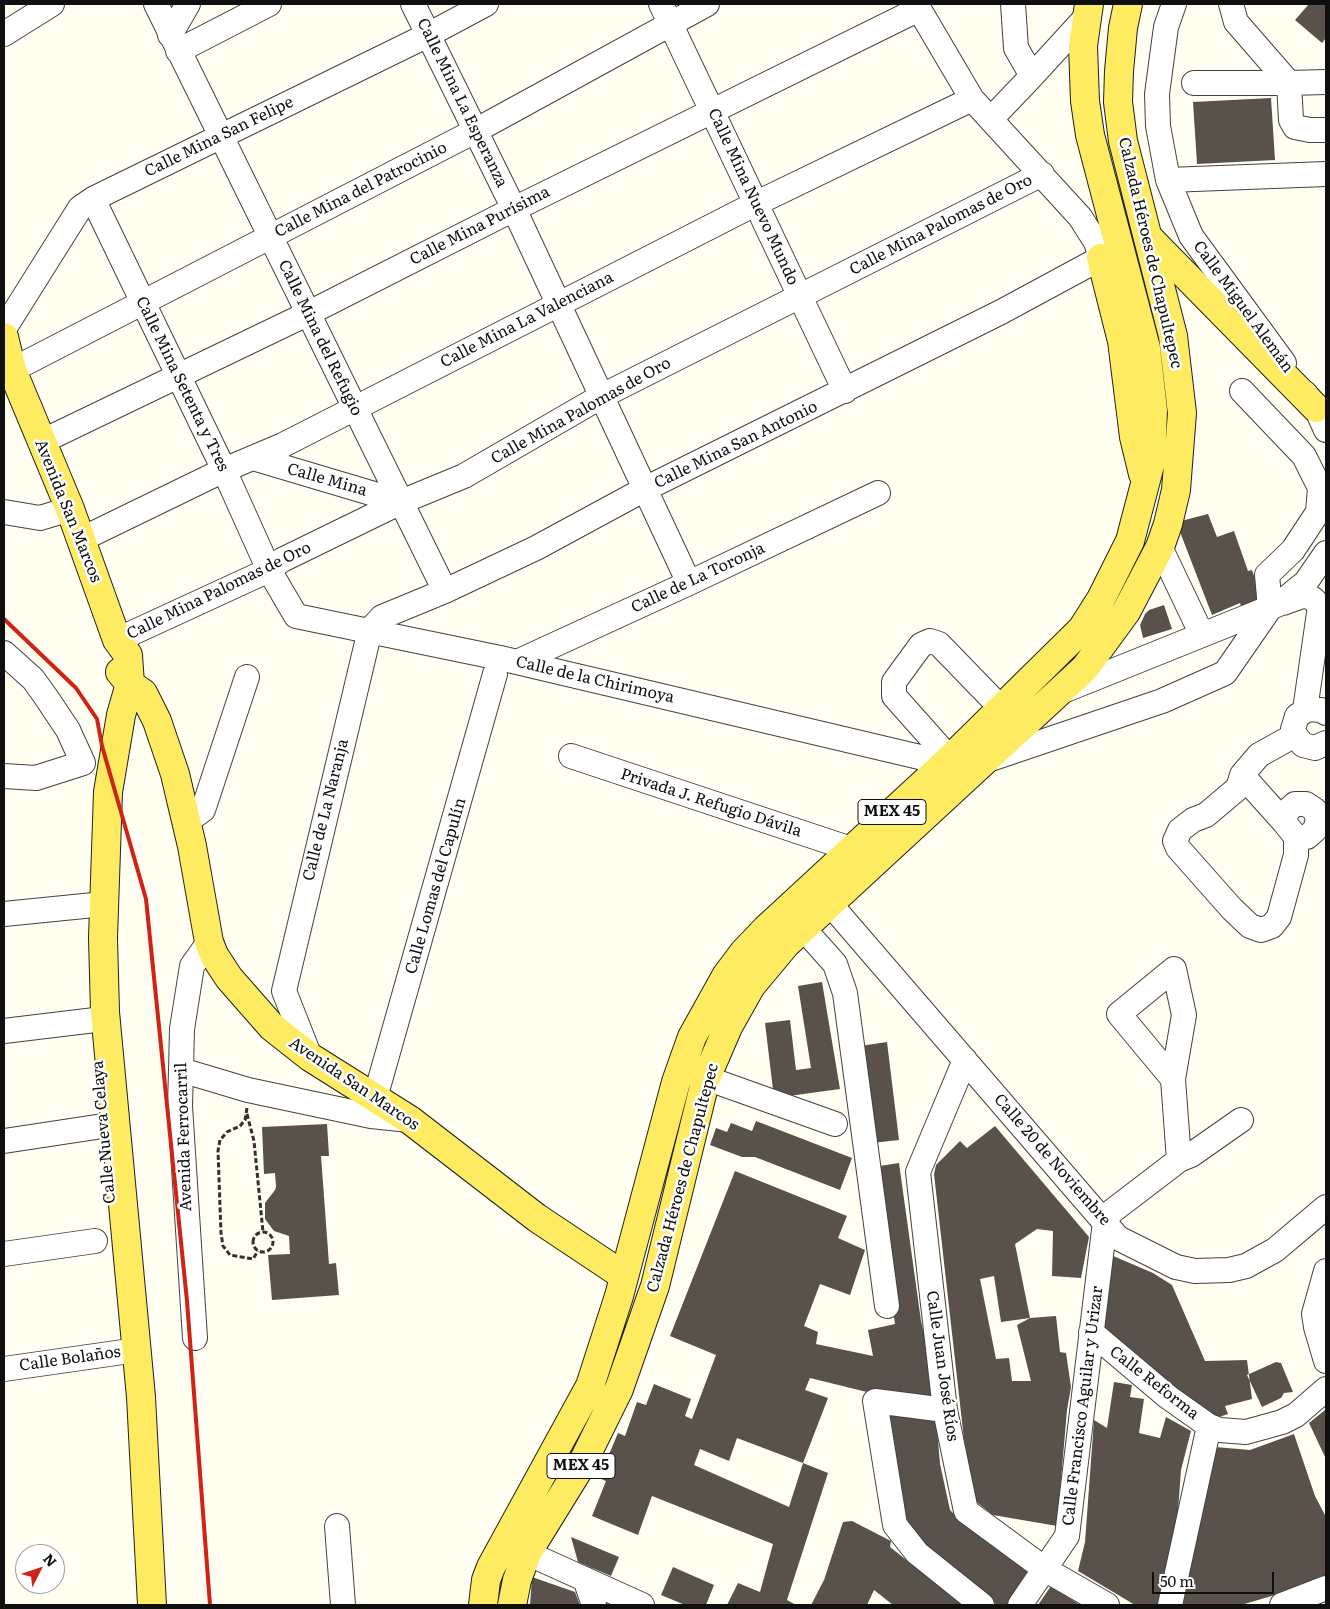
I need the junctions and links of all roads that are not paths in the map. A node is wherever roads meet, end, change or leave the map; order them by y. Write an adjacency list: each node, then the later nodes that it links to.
1 (52, 4): 15 (street)
2 (156, 4): 17 (street, Calle Mina del Refugio)
3 (188, 4): 17 (street)
4 (269, 4): 17 (street)
5 (413, 4): 16 (street, Calle Mina La Esperanza)
6 (486, 4): 16 (street, Calle Mina San Felipe)
7 (707, 4): 14 (street, Calle Mina del Patrocinio)
8 (1013, 4): 18 (street)
9 (1128, 4): 35 (main road, Calzada Héroes de Chapultepec / MEX 45)
10 (1174, 4): 30 (street, Calle Miguel Alemán)
11 (1231, 4): 21 (street)
12 (917, 7): 22 (street); 23 (street, Calle Mina Purísima)
13 (1088, 9): 18 (street); 53 (main road, Calzada Héroes de Chapultepec / MEX 45)
14 (666, 13): 23 (street, Calle Mina Nuevo Mundo); 26 (street, Calle Mina del Patrocinio)
15 (4, 34)
16 (428, 36): 26 (street, Calle Mina La Esperanza); 27 (street, Calle Mina San Felipe)
17 (174, 43): 27 (street, Calle Mina del Refugio)
18 (1032, 76): 24 (street)
19 (1326, 82): 21 (street)
20 (1194, 83): 21 (street)
21 (1290, 83): 25 (street)
22 (972, 99): 24 (street); 32 (street, Calle Mina La Valenciana)
23 (713, 112): 32 (street, Calle Mina Nuevo Mundo); 33 (street, Calle Mina Purísima)
24 (991, 119): 28 (street)
25 (1326, 130)
26 (475, 132): 33 (street, Calle Mina La Esperanza); 34 (street, Calle Mina del Patrocinio)
27 (220, 136): 31 (street, Calle Mina San Felipe); 34 (street, Calle Mina del Refugio)
28 (1042, 174): 36 (street); 37 (street, Calle Mina Palomas de Oro)
29 (1326, 174): 30 (street)
30 (1168, 180): 49 (street, Calle Miguel Alemán)
31 (93, 198): 38 (street, Calle Mina Setenta y Tres); 41 (street, Calle Mina San Felipe)
32 (757, 203): 37 (street, Calle Mina Nuevo Mundo); 39 (street, Calle Mina La Valenciana)
33 (514, 209): 39 (street, Calle Mina La Esperanza); 40 (street, Calle Mina Purísima)
34 (271, 236): 38 (street, Calle Mina del Patrocinio); 40 (street, Calle Mina del Refugio)
35 (1149, 238): 49 (main road); 60 (main road, Calzada Héroes de Chapultepec / MEX 45)
36 (1101, 258): 45 (street, Calle Mina San Antonio); 53 (main road)
37 (800, 295): 45 (street, Calle Mina Nuevo Mundo); 47 (street, Calle Mina Palomas de Oro)
38 (142, 303): 43 (street, Calle Mina del Patrocinio); 44 (street, Calle Mina Setenta y Tres)
39 (558, 305): 47 (street, Calle Mina La Esperanza); 48 (street, Calle Mina La Valenciana)
40 (307, 314): 44 (street, Calle Mina Purísima); 48 (street, Calle Mina del Refugio)
41 (4, 328)
42 (4, 337): 43 (main road, Avenida San Marcos)
43 (8, 375): 50 (main road, Avenida San Marcos); 57 (main road, Avenida San Marcos)
44 (178, 375): 50 (street, Calle Mina Purísima); 52 (street, Calle Mina Setenta y Tres)
45 (845, 391): 54 (street, Calle Mina San Antonio)
46 (1242, 391): 65 (street)
47 (602, 396): 54 (street, Calle Mina La Esperanza); 56 (street, Calle Mina Palomas de Oro)
48 (354, 407): 51 (street, Calle Mina La Valenciana); 56 (street, Calle Mina del Refugio)
49 (1321, 419)
50 (41, 442): 57 (main road, Avenida San Marcos)
51 (253, 458): 52 (street, Calle Mina La Valenciana); 56 (street, Calle Mina)
52 (224, 470): 59 (street, Calle Mina La Valenciana); 62 (street, Calle Mina Setenta y Tres)
53 (1146, 487): 77 (main road, Calzada Héroes de Chapultepec / MEX 45)
54 (645, 489): 63 (street, Calle Mina La Esperanza); 64 (street, Calle Mina San Antonio)
55 (878, 493): 63 (street, Calle de La Toronja)
56 (401, 502): 62 (street, Calle Mina Palomas de Oro); 64 (street, Calle Mina del Refugio)
57 (66, 510): 58 (street); 59 (main road, Avenida San Marcos); 70 (main road, Avenida San Marcos)
58 (4, 512)
59 (82, 539): 70 (main road, Avenida San Marcos)
60 (1160, 547): 68 (street); 76 (main road, Calzada Héroes de Chapultepec / MEX 45)
61 (1326, 553): 65 (street)
62 (269, 570): 67 (street, Calle de la Chirimoya); 70 (street, Calle Mina Palomas de Oro)
63 (689, 583): 72 (street, Calle de La Toronja)
64 (445, 591): 67 (street, Calle Mina San Antonio)
65 (1275, 606): 66 (street); 68 (street); 82 (street)
66 (1322, 609): 78 (street)
67 (370, 630): 72 (street, Calle de la Chirimoya); 95 (street, Calle de La Naranja)
68 (1202, 635): 76 (street)
69 (1326, 645): 78 (street)
70 (114, 650): 75 (main road, Avenida San Marcos); 88 (main road, Calle Nueva Celaya)
71 (4, 654): 85 (street)
72 (516, 662): 83 (street, Calle de la Chirimoya)
73 (495, 674): 100 (street, Calle Lomas del Capulín)
74 (247, 677): 86 (street)
75 (130, 684): 86 (main road, Avenida San Marcos); 88 (main road, Calle Nueva Celaya)
76 (1061, 692): 82 (main road, Calzada Héroes de Chapultepec / MEX 45)
77 (1002, 709): 83 (main road, Calzada Héroes de Chapultepec / MEX 45); 83 (street)
78 (1316, 711): 79 (street)
79 (1295, 735): 80 (street); 84 (street)
80 (1326, 743)
81 (572, 756): 87 (street, Privada J. Refugio Dávila)
82 (988, 760): 89 (main road, Calzada Héroes de Chapultepec / MEX 45)
83 (947, 761): 87 (main road, Calzada Héroes de Chapultepec / MEX 45)
84 (1242, 775): 84 (street)
85 (4, 776)
86 (186, 822): 92 (main road, Avenida San Marcos)
87 (851, 849): 112 (main road, Calzada Héroes de Chapultepec / MEX 45)
88 (100, 904): 90 (street); 93 (main road, Calle Nueva Celaya); 116 (main road, Calle Nueva Celaya)
89 (830, 905): 91 (main road, Calzada Héroes de Chapultepec / MEX 45); 96 (street, Calle 20 de Noviembre)
90 (4, 914)
91 (803, 928): 98 (main road, Calzada Héroes de Chapultepec / MEX 45); 113 (street)
92 (209, 942): 95 (main road, Avenida San Marcos); 97 (street, Avenida Ferrocarril)
93 (95, 1020): 94 (street); 104 (main road, Calle Nueva Celaya)
94 (4, 1031)
95 (310, 1057): 100 (main road, Avenida San Marcos)
96 (965, 1060): 108 (street, Calle 20 de Noviembre); 120 (street, Calle Juan José Ríos)
97 (181, 1070): 101 (street); 115 (street, Avenida Ferrocarril)
98 (706, 1078): 103 (street); 123 (main road, Calzada Héroes de Chapultepec / MEX 45)
99 (1174, 1079): 106 (street)
100 (375, 1098): 101 (main road, Avenida San Marcos)
101 (410, 1120): 112 (main road, Avenida San Marcos)
102 (1241, 1120): 106 (street)
103 (835, 1124)
104 (103, 1126): 105 (street); 116 (main road, Calle Nueva Celaya)
105 (4, 1141)
106 (1179, 1160): 108 (street)
107 (1326, 1207): 108 (street, Calle 20 de Noviembre)
108 (1105, 1222): 114 (street, Calle Francisco Aguilar y Urizar)
109 (94, 1241): 110 (street)
110 (4, 1254)
111 (1326, 1272): 117 (street)
112 (624, 1276): 130 (main road, Calzada Héroes de Chapultepec / MEX 45)
113 (887, 1306)
114 (1091, 1332): 121 (street, Calle Reforma); 124 (street, Calle Francisco Aguilar y Urizar)
115 (195, 1338)
116 (132, 1351): 118 (street, Calle Bolaños); 127 (main road, Calle Nueva Celaya); 128 (main road, Calle Nueva Celaya)
117 (1326, 1361)
118 (4, 1369)
119 (1326, 1389): 121 (street, Calle Reforma)
120 (945, 1410): 124 (street, Calle Juan José Ríos); 134 (street)
121 (1209, 1426): 137 (street)
122 (337, 1526): 129 (street)
123 (527, 1553): 125 (street); 131 (main road, Calzada Héroes de Chapultepec / MEX 45)
124 (1046, 1570): 135 (street, Calle Francisco Aguilar y Urizar); 136 (street, Calle Juan José Ríos)
125 (585, 1579): 132 (street); 133 (street)
126 (1326, 1588): 138 (street)
127 (145, 1605)
128 (152, 1605)
129 (343, 1605)
130 (484, 1605)
131 (512, 1605)
132 (594, 1605)
133 (642, 1605)
134 (982, 1605)
135 (1020, 1605)
136 (1107, 1605)
137 (1170, 1605)
138 (1282, 1605)

